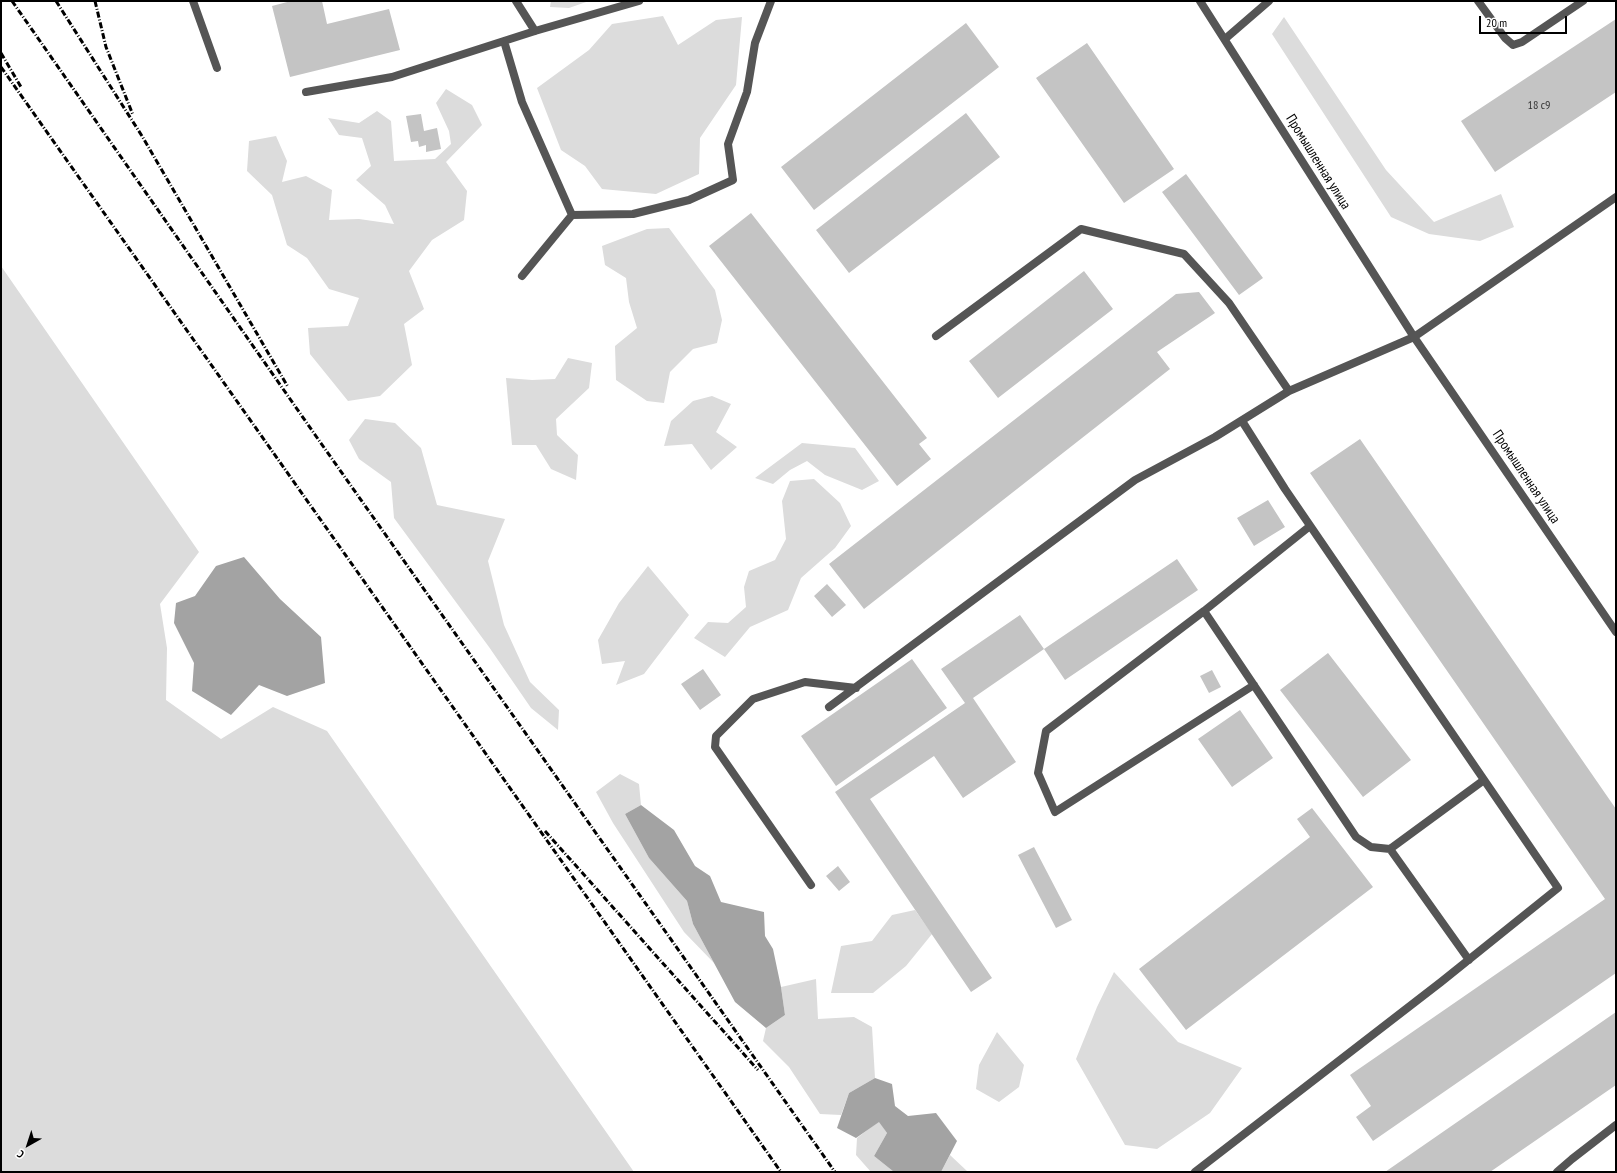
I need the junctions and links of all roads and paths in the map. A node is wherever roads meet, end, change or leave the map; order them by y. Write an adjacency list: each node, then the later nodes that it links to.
1 (193, 1): 12 (street)
2 (516, 1): 9 (street)
3 (639, 1): 9 (street)
4 (771, 1): 15 (street)
5 (1200, 1): 10 (street, Промышленная улица)
6 (1269, 1): 10 (street)
7 (1478, 1): 8 (street)
8 (1583, 1)
9 (535, 31): 11 (street)
10 (1224, 39): 18 (street, Промышленная улица)
11 (504, 41): 13 (street); 15 (street)
12 (217, 68)
13 (306, 92)
14 (1616, 197): 18 (street)
15 (572, 214): 16 (street)
16 (522, 276)
17 (936, 336): 19 (street)
18 (1414, 337): 19 (street); 23 (street, Промышленная улица)
19 (1289, 391): 20 (street)
20 (1242, 420): 21 (street); 25 (street)
21 (1310, 526): 22 (street); 27 (street)
22 (1204, 611): 24 (street); 24 (street)
23 (1616, 632)
24 (1254, 685): 28 (street)
25 (856, 688): 26 (street); 29 (street)
26 (829, 707)
27 (1484, 780): 28 (street); 30 (street)
28 (1390, 849): 30 (street)
29 (811, 884)
30 (1469, 960): 32 (street)
31 (1616, 1125): 33 (street)
32 (1195, 1172)
33 (1557, 1172)

